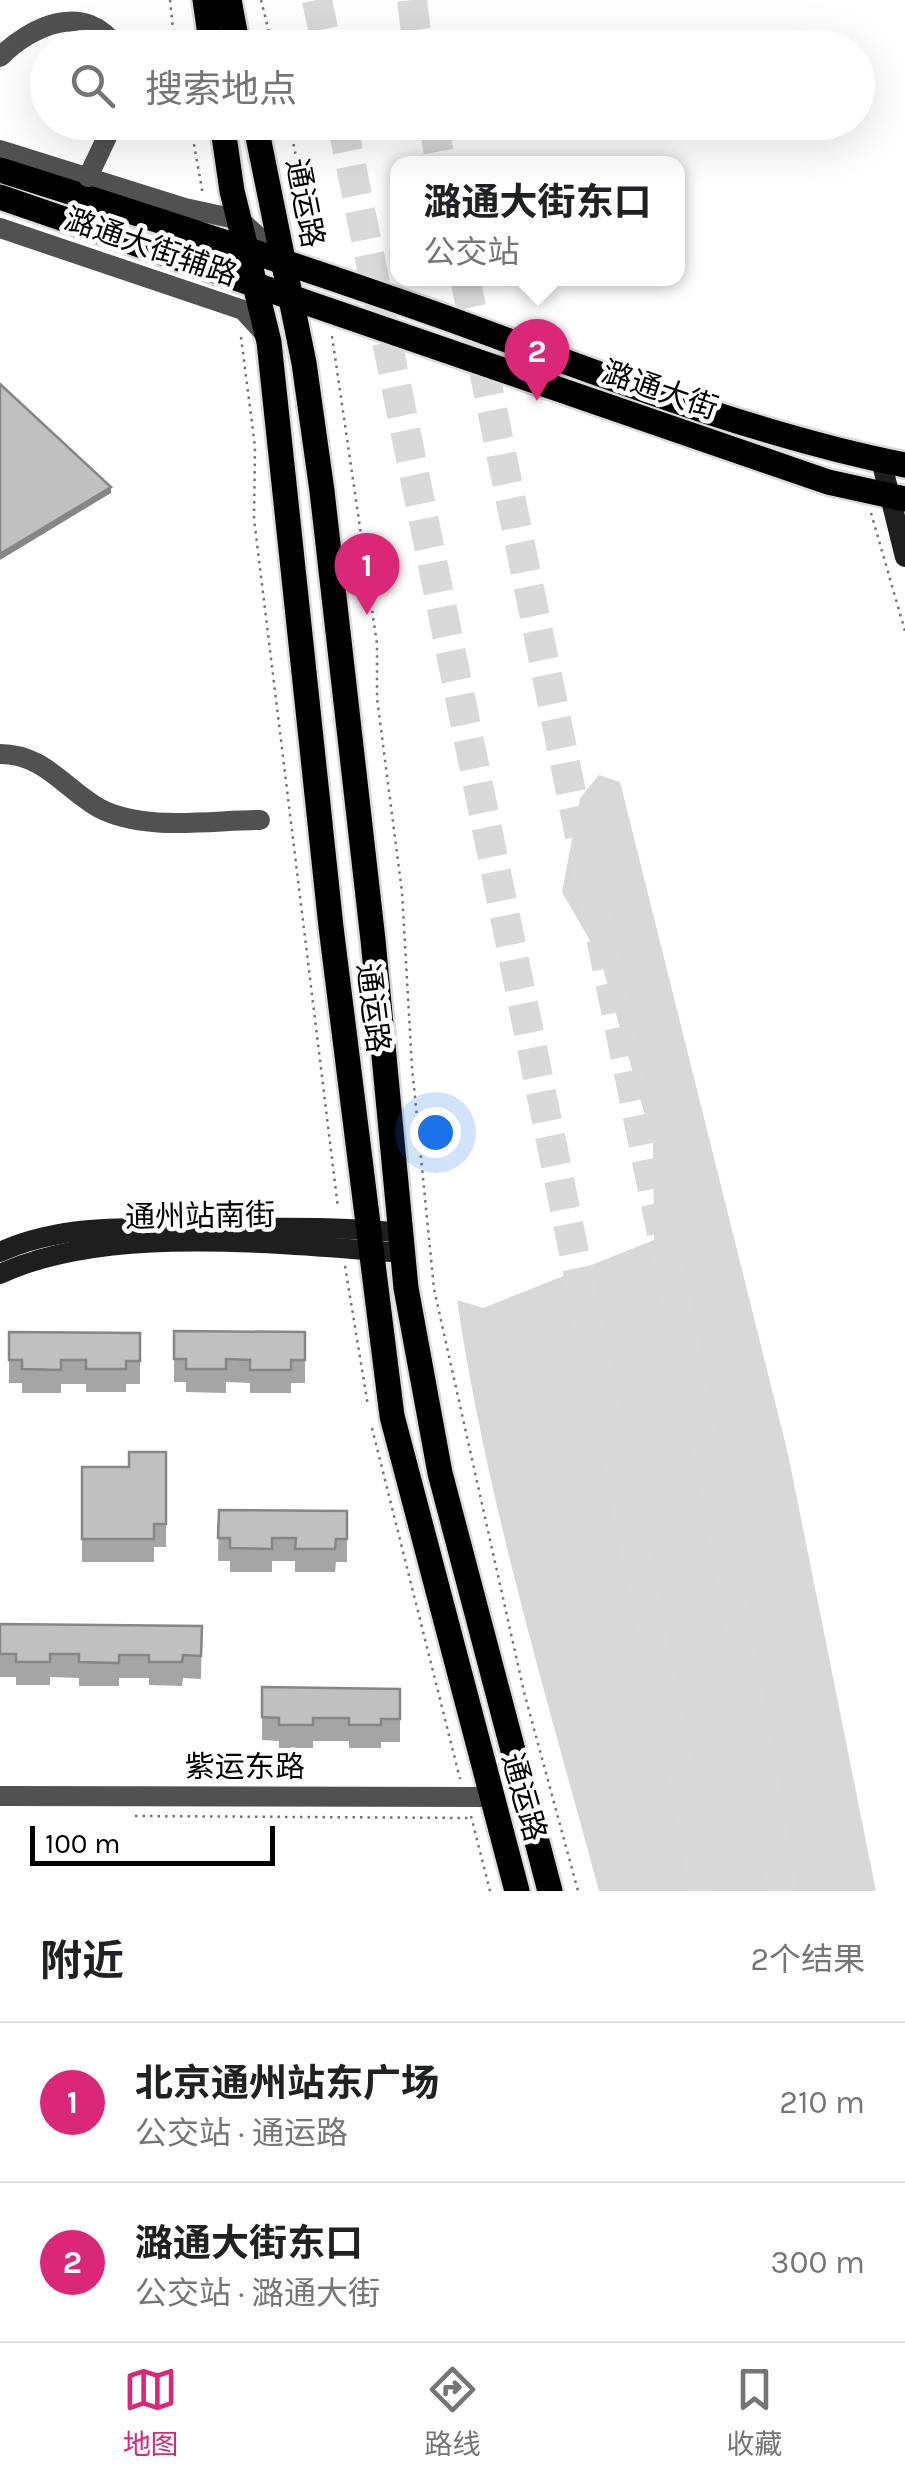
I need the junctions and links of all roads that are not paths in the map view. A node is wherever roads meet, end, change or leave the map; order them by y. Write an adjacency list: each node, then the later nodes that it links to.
1 (205, 0): 5 (main road)
2 (229, 0): 6 (main road)
3 (35, 30): 4 (street)
4 (98, 30)
5 (209, 30)
6 (235, 30)
7 (30, 34): 8 (street)
8 (0, 57)
9 (105, 140): 14 (street, bridge)
10 (225, 140): 16 (main road, 通运路)
11 (259, 140): 19 (main road, 通运路)
12 (0, 150): 14 (street, 潞通大街辅路)
13 (0, 170): 18 (main road, 潞通大街)
14 (88, 177): 16 (street, 潞通大街辅路)
15 (0, 197): 20 (main road, 潞通大街)
16 (240, 220): 18 (main road, 通运路); 19 (street, 潞通大街辅路)
17 (0, 228): 22 (street, 潞通大街辅路)
18 (247, 248): 19 (main road, 潞通大街); 20 (main road, 通运路)
19 (284, 260): 21 (main road, 通运路); 23 (main road, 潞通大街)
20 (256, 287): 21 (main road, 潞通大街); 22 (main road, 通运路)
21 (290, 296): 24 (main road, 潞通大街); 29 (main road, 通运路)
22 (269, 342): 28 (main road, 通运路)
23 (893, 463): 24 (main road)
24 (886, 494): 25 (main road)
25 (905, 557)
26 (0, 754): 27 (street)
27 (260, 820)
28 (368, 1240): 29 (main road, 通州站南街); 30 (main road, 通州站南街); 31 (main road, 通州站南街); 33 (main road, 通运路)
29 (404, 1243): 35 (main road, 通运路)
30 (0, 1252)
31 (0, 1274)
32 (0, 1796): 33 (street, 紫运东路)
33 (489, 1797): 34 (main road, 通运路)
34 (517, 1891)
35 (550, 1891)

